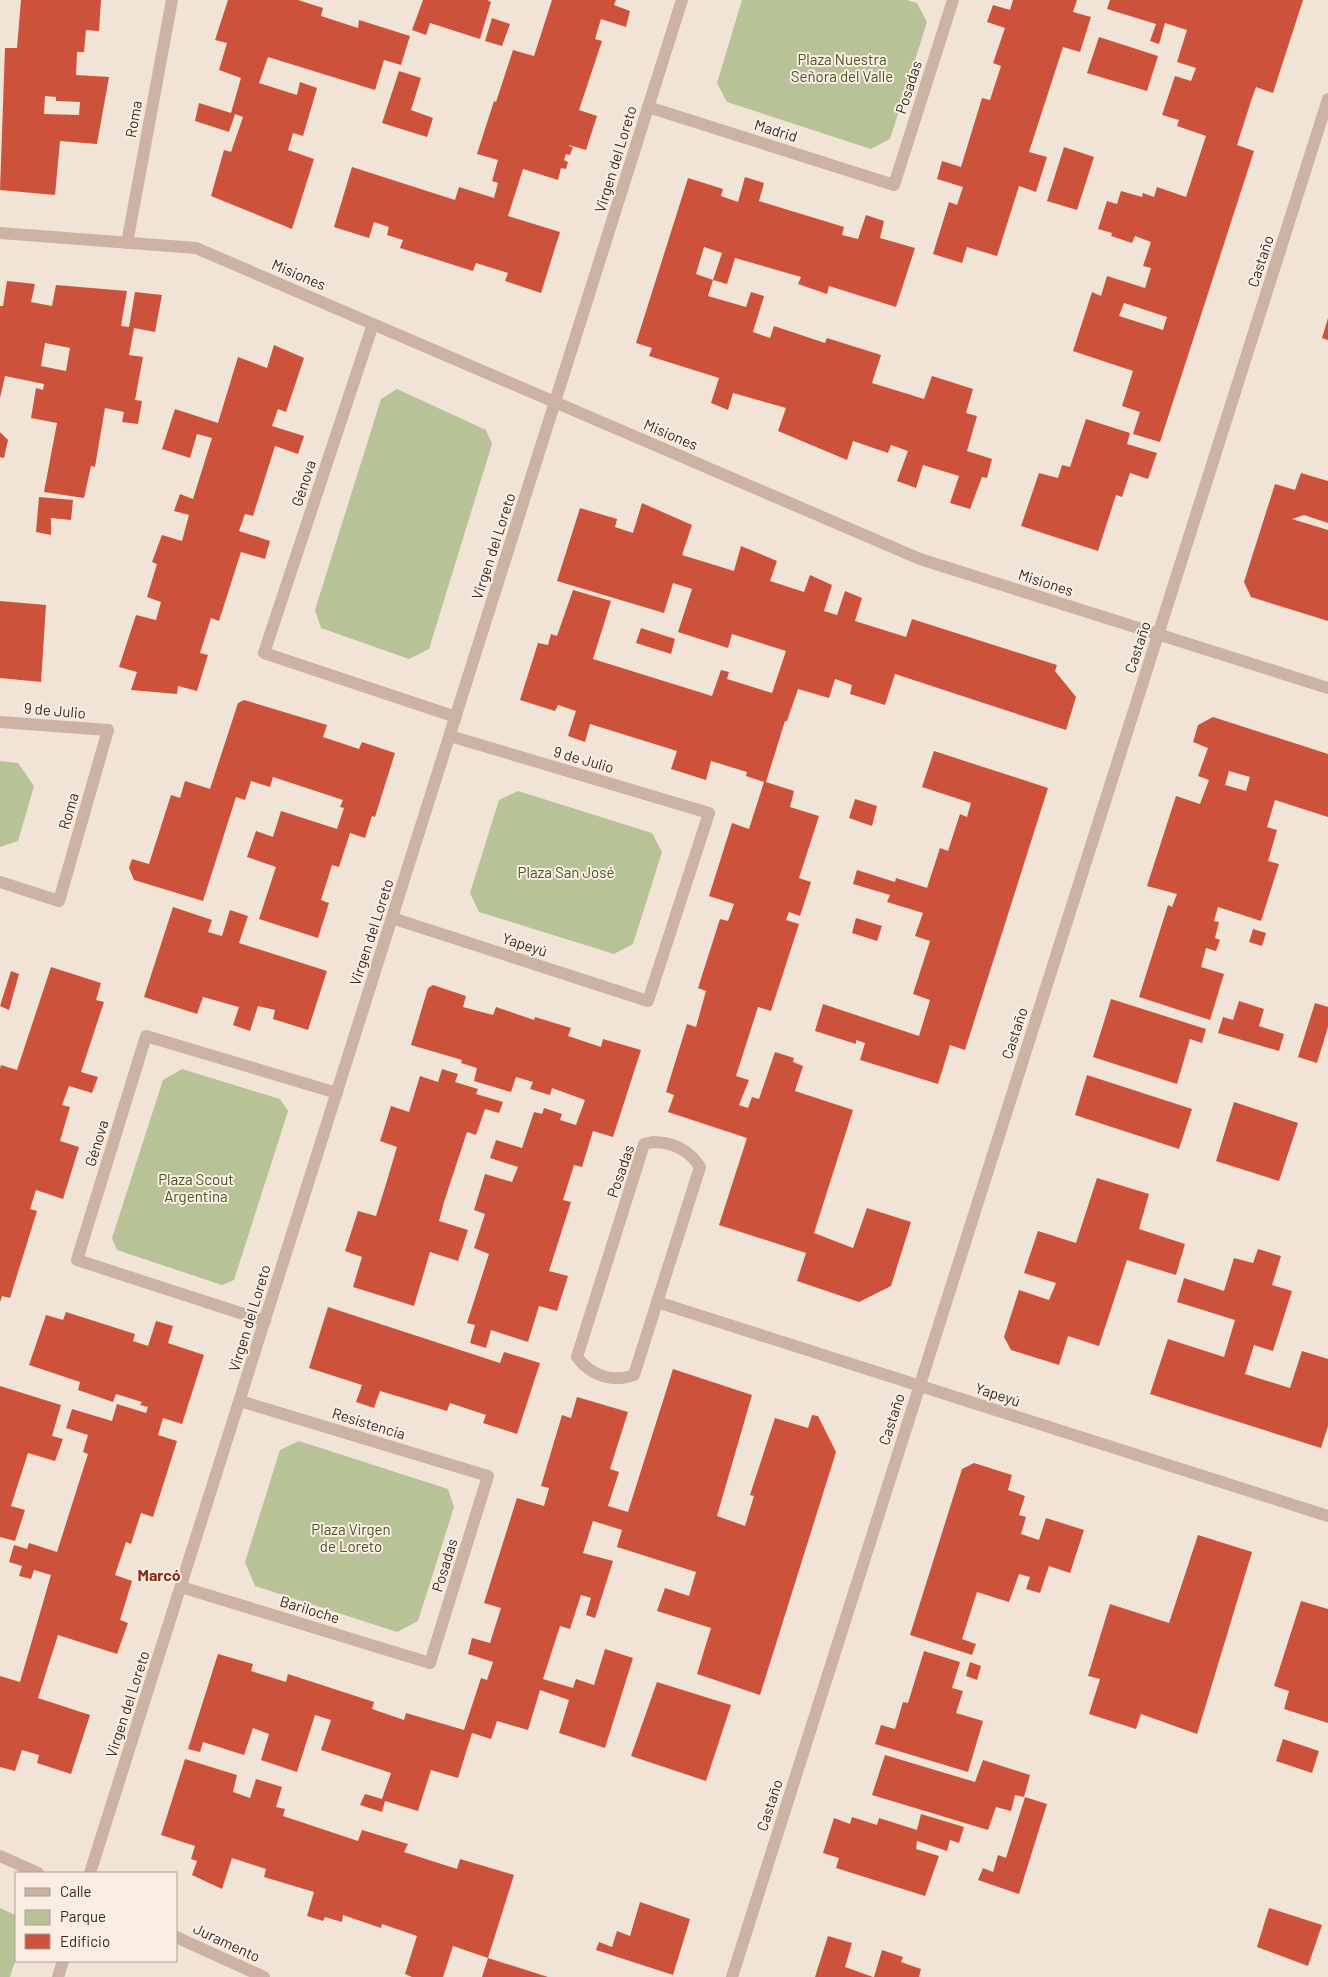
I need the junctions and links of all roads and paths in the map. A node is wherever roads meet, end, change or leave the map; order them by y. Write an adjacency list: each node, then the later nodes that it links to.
1 (172, 0): 8 (street, Roma)
2 (682, 0): 5 (street, Virgen del Loreto)
3 (953, 0): 6 (street, Posadas)
4 (1328, 98): 11 (street, Castaño)
5 (648, 107): 6 (street, Madrid); 10 (street, Virgen del Loreto)
6 (894, 184)
7 (0, 233): 8 (street, Misiones)
8 (127, 243): 9 (street, Misiones)
9 (373, 324): 10 (street, Misiones); 13 (street, Génova)
10 (555, 402): 11 (street, Misiones); 13 (street, Virgen del Loreto)
11 (1158, 634): 12 (street, Misiones); 23 (street, Castaño)
12 (1328, 688)
13 (456, 717): 16 (street, Virgen del Loreto)
14 (0, 722): 15 (street, 9 de Julio)
15 (108, 730): 17 (street, Roma)
16 (450, 736): 18 (street, Virgen del Loreto); 19 (street, 9 de Julio)
17 (0, 882)
18 (392, 918): 19 (street, Yapeyú); 20 (street, Virgen del Loreto)
19 (648, 1001)
20 (337, 1093): 22 (street, Virgen del Loreto); 22 (street, Génova)
21 (657, 1302): 21 (street, Posadas); 23 (street, Yapeyú)
22 (265, 1321): 24 (street, Virgen del Loreto)
23 (919, 1386): 26 (street, Yapeyú); 36 (street, Castaño)
24 (240, 1401): 25 (street, Resistencia); 27 (street, Virgen del Loreto)
25 (488, 1476): 28 (street, Posadas)
26 (1328, 1516)
27 (181, 1587): 28 (street, Bariloche); 31 (street, Virgen del Loreto)
28 (430, 1663)
29 (0, 1856): 30 (street)
30 (36, 1872)
31 (90, 1872)
32 (178, 1938): 35 (street, Juramento)
33 (63, 1962): 34 (street)
34 (58, 1977)
35 (264, 1977)
36 (732, 1977)

